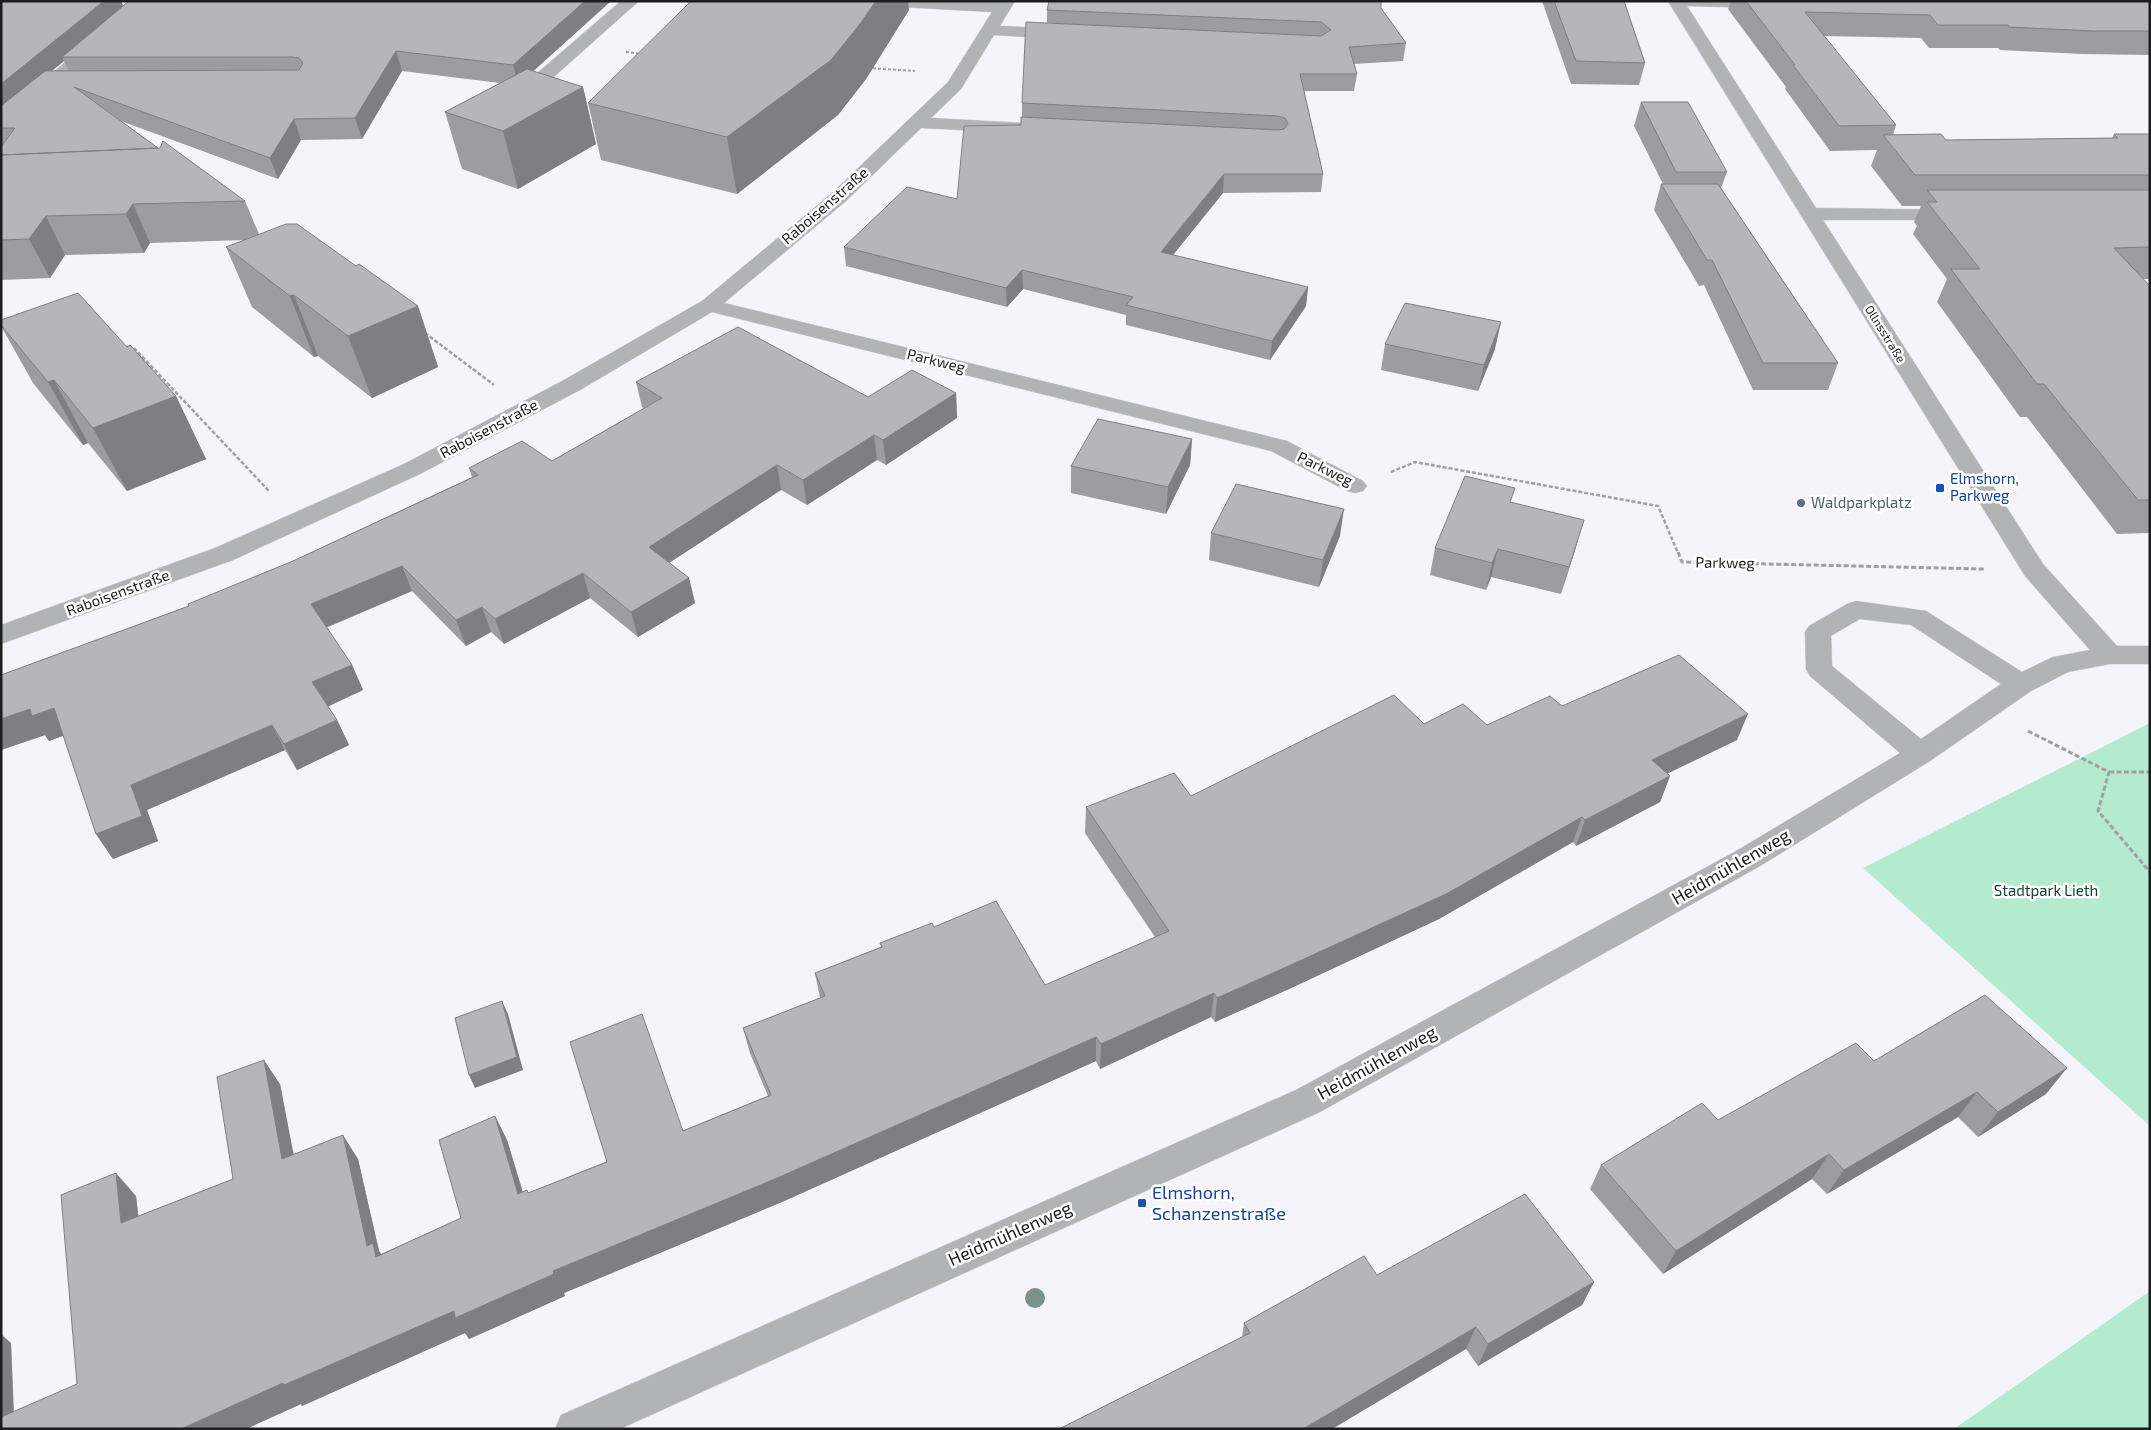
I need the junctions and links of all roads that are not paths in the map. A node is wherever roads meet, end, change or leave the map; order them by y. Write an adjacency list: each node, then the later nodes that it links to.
1 (150, 1): 11 (street)
2 (631, 1): 10 (street)
3 (883, 1): 7 (street)
4 (1676, 1): 16 (street, Ollnsstraße)
5 (1681, 1): 6 (street)
6 (1781, 4)
7 (1005, 5): 8 (street, Raboisenstraße)
8 (990, 30): 9 (street); 13 (street, Raboisenstraße)
9 (1080, 34)
10 (541, 79)
11 (47, 84): 12 (street); 14 (street)
12 (76, 84)
13 (916, 122): 15 (street); 18 (street, Raboisenstraße)
14 (1, 124)
15 (1042, 129)
16 (1810, 214): 17 (street); 21 (street, Ollnsstraße)
17 (1975, 214)
18 (709, 305): 19 (street, Parkweg); 20 (street, Raboisenstraße)
19 (1355, 486)
20 (1, 635)
21 (2110, 655): 22 (street, Heidmühlenweg); 23 (street, Heidmühlenweg)
22 (2150, 656)
23 (2021, 684): 24 (street, Heidmühlenweg); 24 (street)
24 (1920, 754): 25 (street, Heidmühlenweg)
25 (575, 1429)

